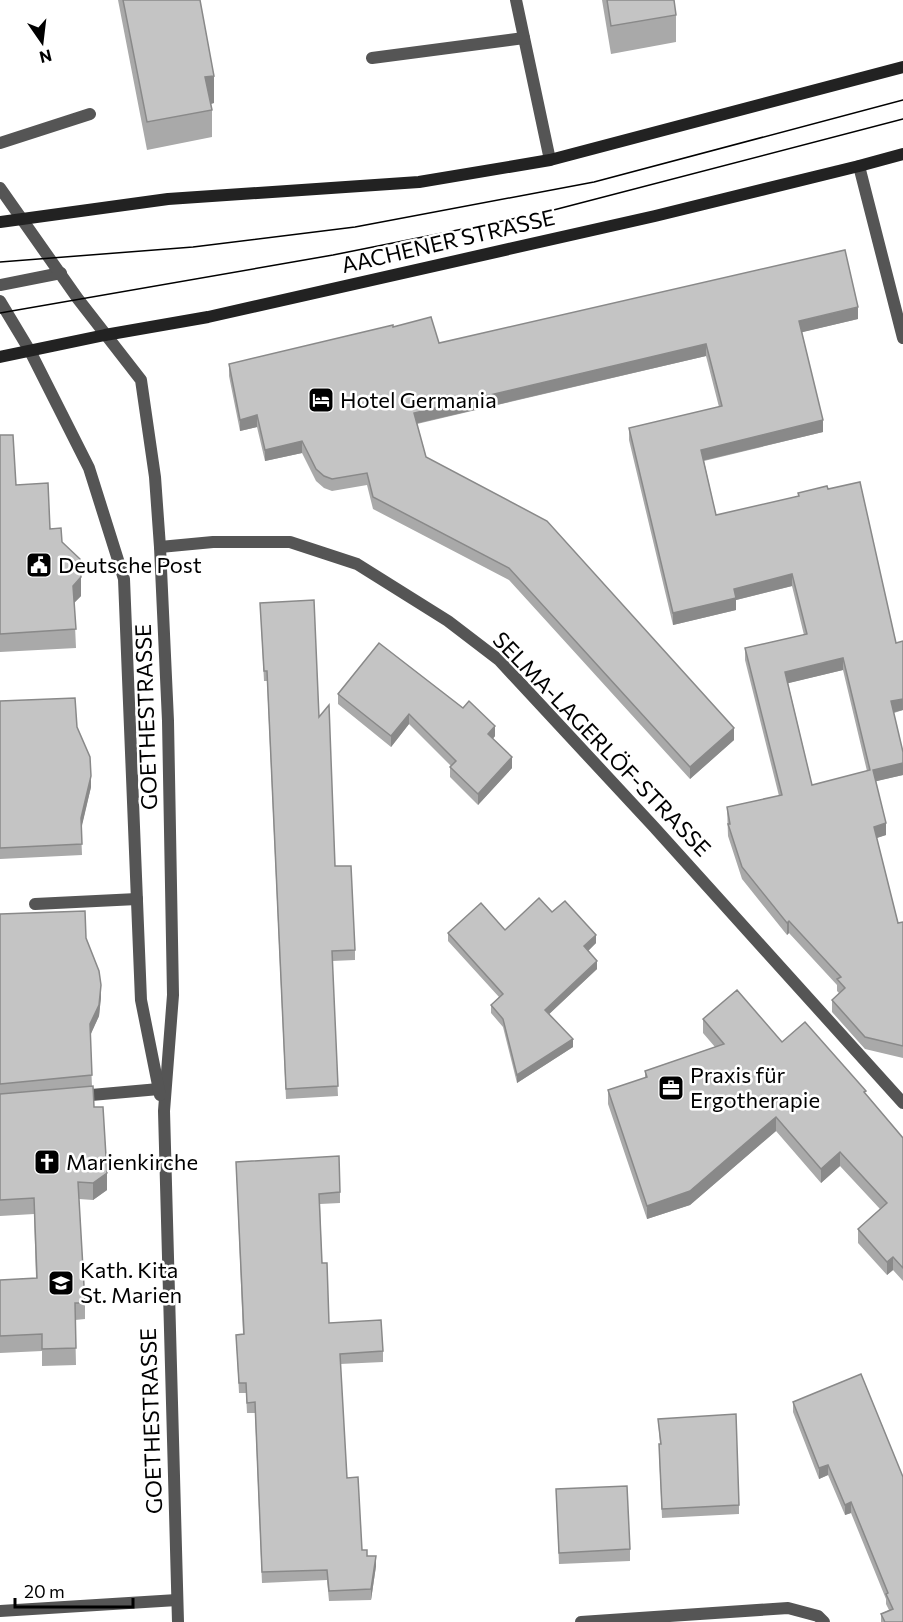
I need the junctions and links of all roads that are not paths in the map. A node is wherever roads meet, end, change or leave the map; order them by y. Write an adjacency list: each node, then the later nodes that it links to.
1 (516, 0): 2 (street)
2 (524, 38): 3 (street); 8 (street)
3 (372, 58)
4 (903, 67): 8 (main road)
5 (90, 114): 6 (street)
6 (0, 143)
7 (903, 154): 9 (main road, AACHENER STRASSE)
8 (550, 160): 11 (main road)
9 (859, 166): 16 (main road, AACHENER STRASSE); 17 (street)
10 (0, 188): 11 (street, GOETHESTRASSE)
11 (22, 219): 12 (main road); 13 (street, GOETHESTRASSE)
12 (0, 222)
13 (61, 273): 14 (street); 16 (street, GOETHESTRASSE)
14 (0, 285)
15 (0, 301): 18 (street, GOETHESTRASSE)
16 (105, 335): 18 (main road, AACHENER STRASSE); 20 (street, GOETHESTRASSE)
17 (903, 338)
18 (30, 351): 19 (main road, AACHENER STRASSE); 21 (street, GOETHESTRASSE)
19 (0, 357)
20 (160, 547): 25 (street, SELMA-LAGERLÖF-STRASSE); 26 (street, GOETHESTRASSE)
21 (137, 899): 22 (street); 23 (street, GOETHESTRASSE)
22 (35, 904)
23 (159, 1089): 24 (street); 26 (street, GOETHESTRASSE)
24 (68, 1097)
25 (903, 1103)
26 (164, 1111): 27 (street, GOETHESTRASSE)
27 (177, 1600): 28 (street); 30 (street, GOETHESTRASSE)
28 (0, 1611)
29 (716, 1618): 31 (street); 32 (street)
30 (178, 1622)
31 (581, 1622)
32 (824, 1622)

